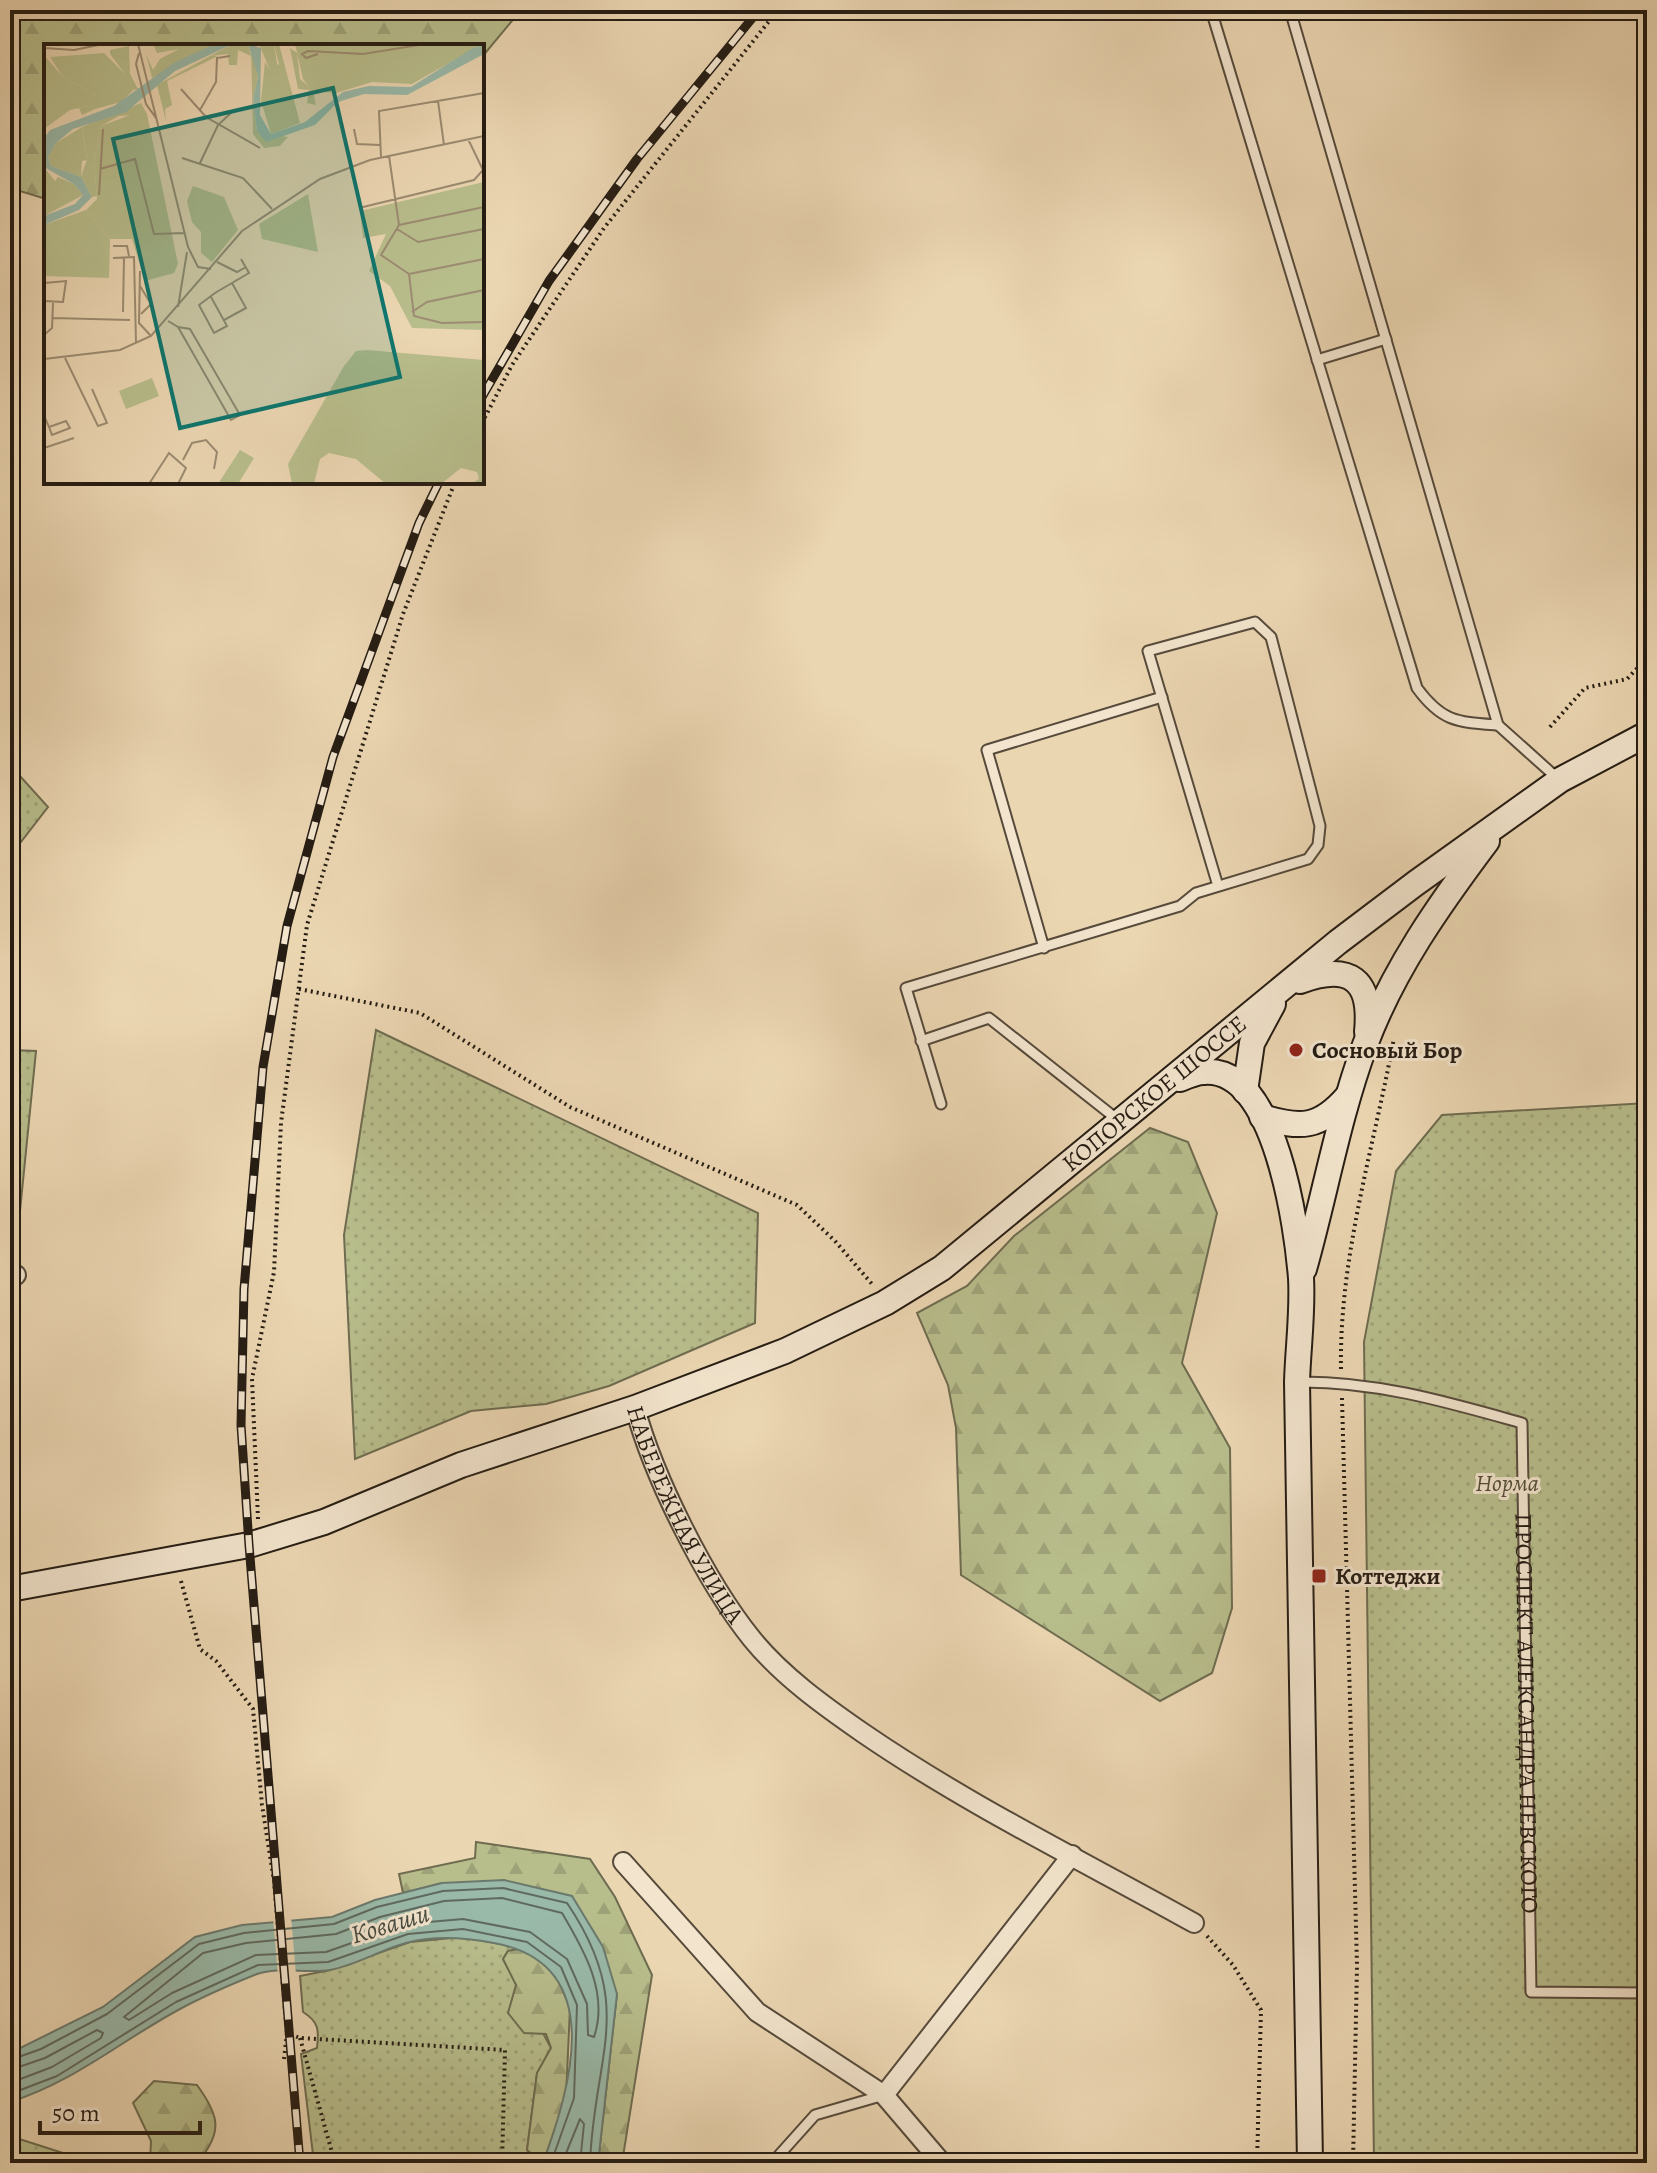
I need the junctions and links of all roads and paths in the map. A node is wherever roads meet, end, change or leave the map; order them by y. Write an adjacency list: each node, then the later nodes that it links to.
1 (778, 10): 6 (path)
2 (1211, 10): 5 (lane)
3 (1290, 10): 4 (lane)
4 (1386, 339): 5 (lane); 10 (lane)
5 (1317, 360): 10 (lane)
6 (484, 419)
7 (454, 484): 18 (path)
8 (1647, 658): 11 (path)
9 (1162, 697): 15 (lane); 15 (lane); 16 (lane)
10 (1498, 725): 13 (lane)
11 (1550, 727)
12 (1647, 734): 13 (main road, КОПОРСКОЕ ШОССЕ)
13 (1560, 780): 14 (main road, КОПОРСКОЕ ШОССЕ)
14 (1503, 820): 17 (main road, КОПОРСКОЕ ШОССЕ); 21 (main road)
15 (1218, 886): 16 (lane)
16 (1044, 948): 20 (lane)
17 (1285, 986): 21 (main road); 22 (main road, КОПОРСКОЕ ШОССЕ); 23 (main road)
18 (299, 989): 29 (path); 33 (path)
19 (1396, 1027): 31 (path)
20 (921, 1041): 25 (lane); 27 (lane)
21 (1366, 1043): 24 (main road)
22 (1174, 1080): 23 (main road); 27 (main road, КОПОРСКОЕ ШОССЕ)
23 (1245, 1091): 26 (main road)
24 (1347, 1097): 26 (main road); 28 (main road)
25 (941, 1104)
26 (1262, 1117): 28 (main road)
27 (1120, 1122): 29 (main road, КОПОРСКОЕ ШОССЕ)
28 (1301, 1281): 30 (main road)
29 (885, 1303): 32 (main road, КОПОРСКОЕ ШОССЕ)
30 (1297, 1382): 31 (lane, ПРОСПЕКТ АЛЕКСАНДРА НЕВСКОГО); 49 (main road)
31 (1342, 1383): 39 (lane, ПРОСПЕКТ АЛЕКСАНДРА НЕВСКОГО); 50 (path)
32 (635, 1408): 35 (main road, НАБЕРЕЖНАЯ УЛИЦА); 36 (street, НАБЕРЕЖНАЯ УЛИЦА)
33 (259, 1525)
34 (179, 1574): 40 (path)
35 (10, 1589)
36 (1072, 1855): 38 (street, НАБЕРЕЖНАЯ УЛИЦА); 43 (street)
37 (623, 1862): 43 (street)
38 (1194, 1923): 48 (path)
39 (1647, 1993)
40 (287, 2033): 41 (path); 42 (path)
41 (300, 2038): 44 (path); 45 (path)
42 (284, 2059)
43 (884, 2095): 46 (lane); 47 (street)
44 (335, 2163)
45 (502, 2163)
46 (772, 2163)
47 (942, 2163)
48 (1257, 2163)
49 (1310, 2163)
50 (1353, 2163)

